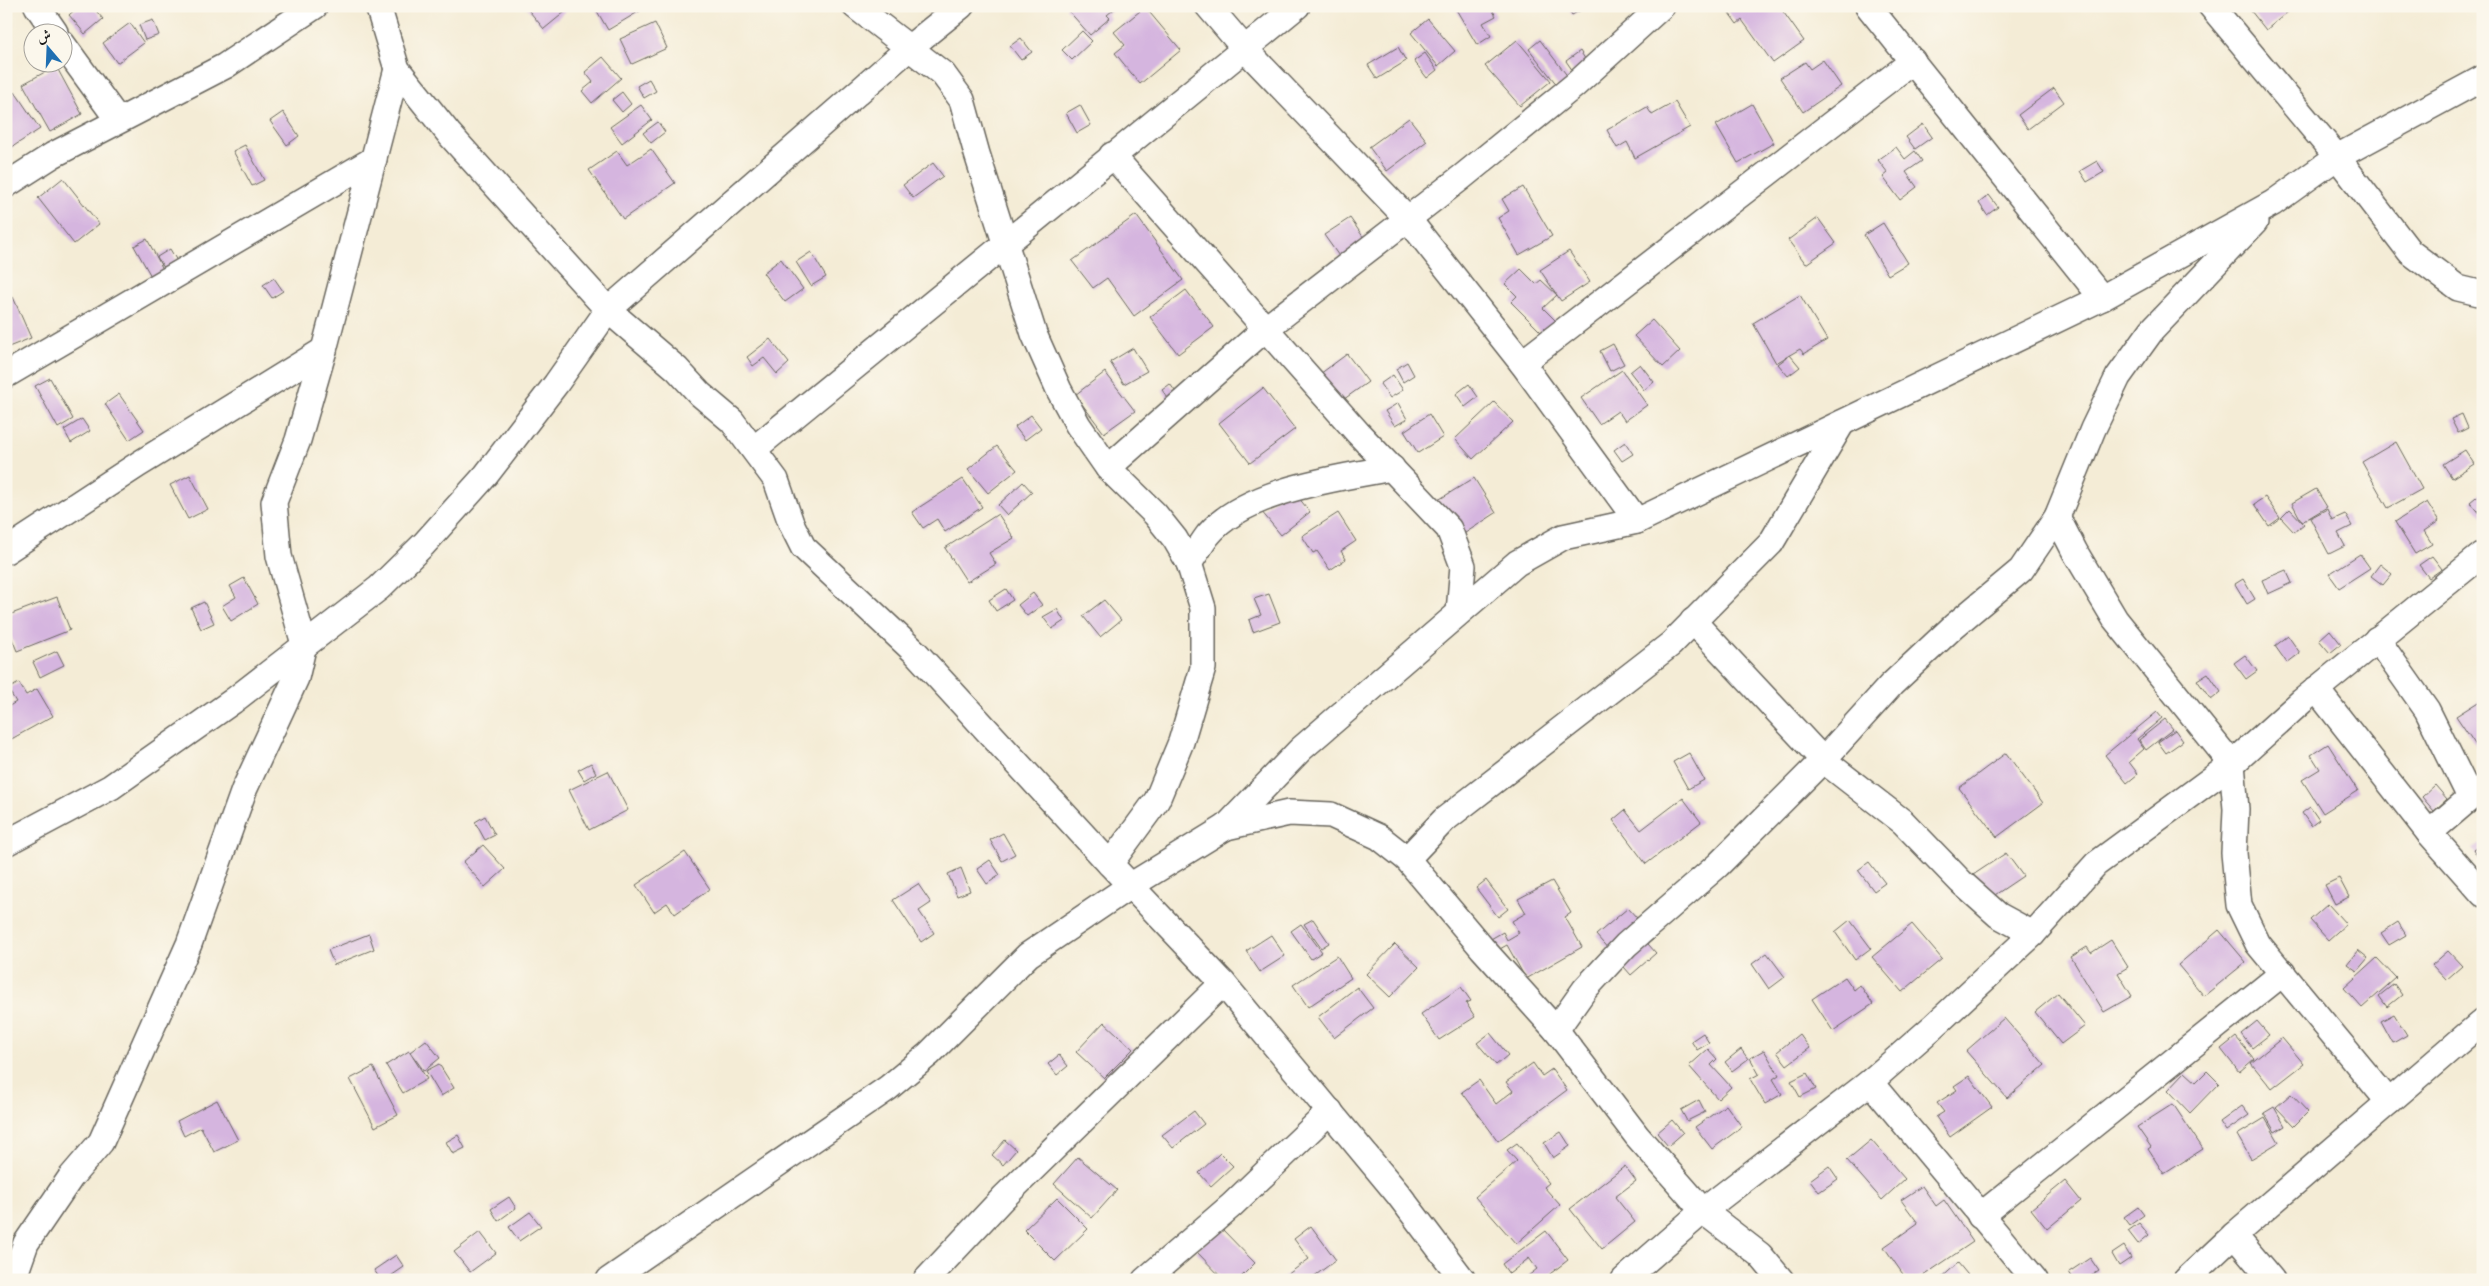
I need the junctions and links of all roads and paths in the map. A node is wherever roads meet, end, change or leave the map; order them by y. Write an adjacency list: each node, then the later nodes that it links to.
1 (36, 6): 11 (street)
2 (378, 6): 16 (street)
3 (855, 6): 12 (street)
4 (961, 6): 12 (street)
5 (1208, 6): 13 (street)
6 (1296, 6): 13 (street)
7 (1662, 6): 24 (street)
8 (1868, 6): 15 (street)
9 (2211, 6): 20 (street)
10 (310, 8): 18 (street)
11 (48, 22)
12 (909, 48): 25 (street); 28 (street)
13 (1244, 48): 19 (street); 24 (street)
14 (72, 57): 18 (street)
15 (1912, 61): 27 (street); 31 (street)
16 (397, 69): 21 (street); 28 (street)
17 (2483, 78): 20 (street)
18 (118, 120): 22 (street)
19 (1112, 155): 25 (street); 29 (street)
20 (2337, 157): 23 (street); 26 (street)
21 (374, 159): 30 (street); 32 (street)
22 (6, 185)
23 (2273, 203): 27 (street); 37 (street)
24 (1408, 219): 29 (street); 31 (street)
25 (1006, 241): 34 (street); 35 (street)
26 (2483, 294)
27 (2102, 298): 33 (street)
28 (608, 310): 34 (street); 45 (street)
29 (1266, 329): 35 (street); 36 (street)
30 (324, 350): 39 (street); 45 (street)
31 (1522, 363): 38 (street)
32 (6, 375)
33 (1842, 423): 38 (street); 43 (street)
34 (754, 449): 54 (street)
35 (1108, 468): 41 (street)
36 (1392, 468): 41 (street); 42 (street)
37 (2057, 517): 47 (street); 48 (street)
38 (1637, 521): 42 (street)
39 (6, 551)
40 (2483, 554): 44 (street)
41 (1190, 563): 54 (street)
42 (1459, 612): 50 (street)
43 (1693, 621): 47 (street); 53 (street)
44 (2378, 639): 46 (street); 49 (street)
45 (304, 644): 52 (street); 68 (street)
46 (2316, 689): 48 (street); 51 (street)
47 (1823, 760): 57 (street); 61 (street)
48 (2232, 764): 57 (street); 58 (street)
49 (2476, 792): 51 (street)
50 (1226, 827): 53 (street); 55 (street)
51 (2429, 833): 56 (street)
52 (6, 843)
53 (1407, 859): 61 (street)
54 (1110, 864): 55 (street)
55 (1130, 886): 59 (street); 69 (street)
56 (2483, 894)
57 (2033, 934): 62 (street)
58 (2283, 973): 63 (street); 66 (street)
59 (1223, 983): 64 (street); 70 (street)
60 (2483, 1021): 63 (street)
61 (1556, 1030): 65 (street)
62 (1870, 1082): 65 (street); 66 (street)
63 (2389, 1102): 67 (street)
64 (1330, 1111): 71 (street); 72 (street)
65 (1703, 1211): 73 (street); 74 (street)
66 (1980, 1216): 75 (street)
67 (2234, 1235): 76 (street); 77 (street)
68 (13, 1280)
69 (609, 1280)
70 (926, 1280)
71 (1145, 1280)
72 (1463, 1280)
73 (1624, 1280)
74 (1780, 1280)
75 (2035, 1280)
76 (2186, 1280)
77 (2272, 1280)

